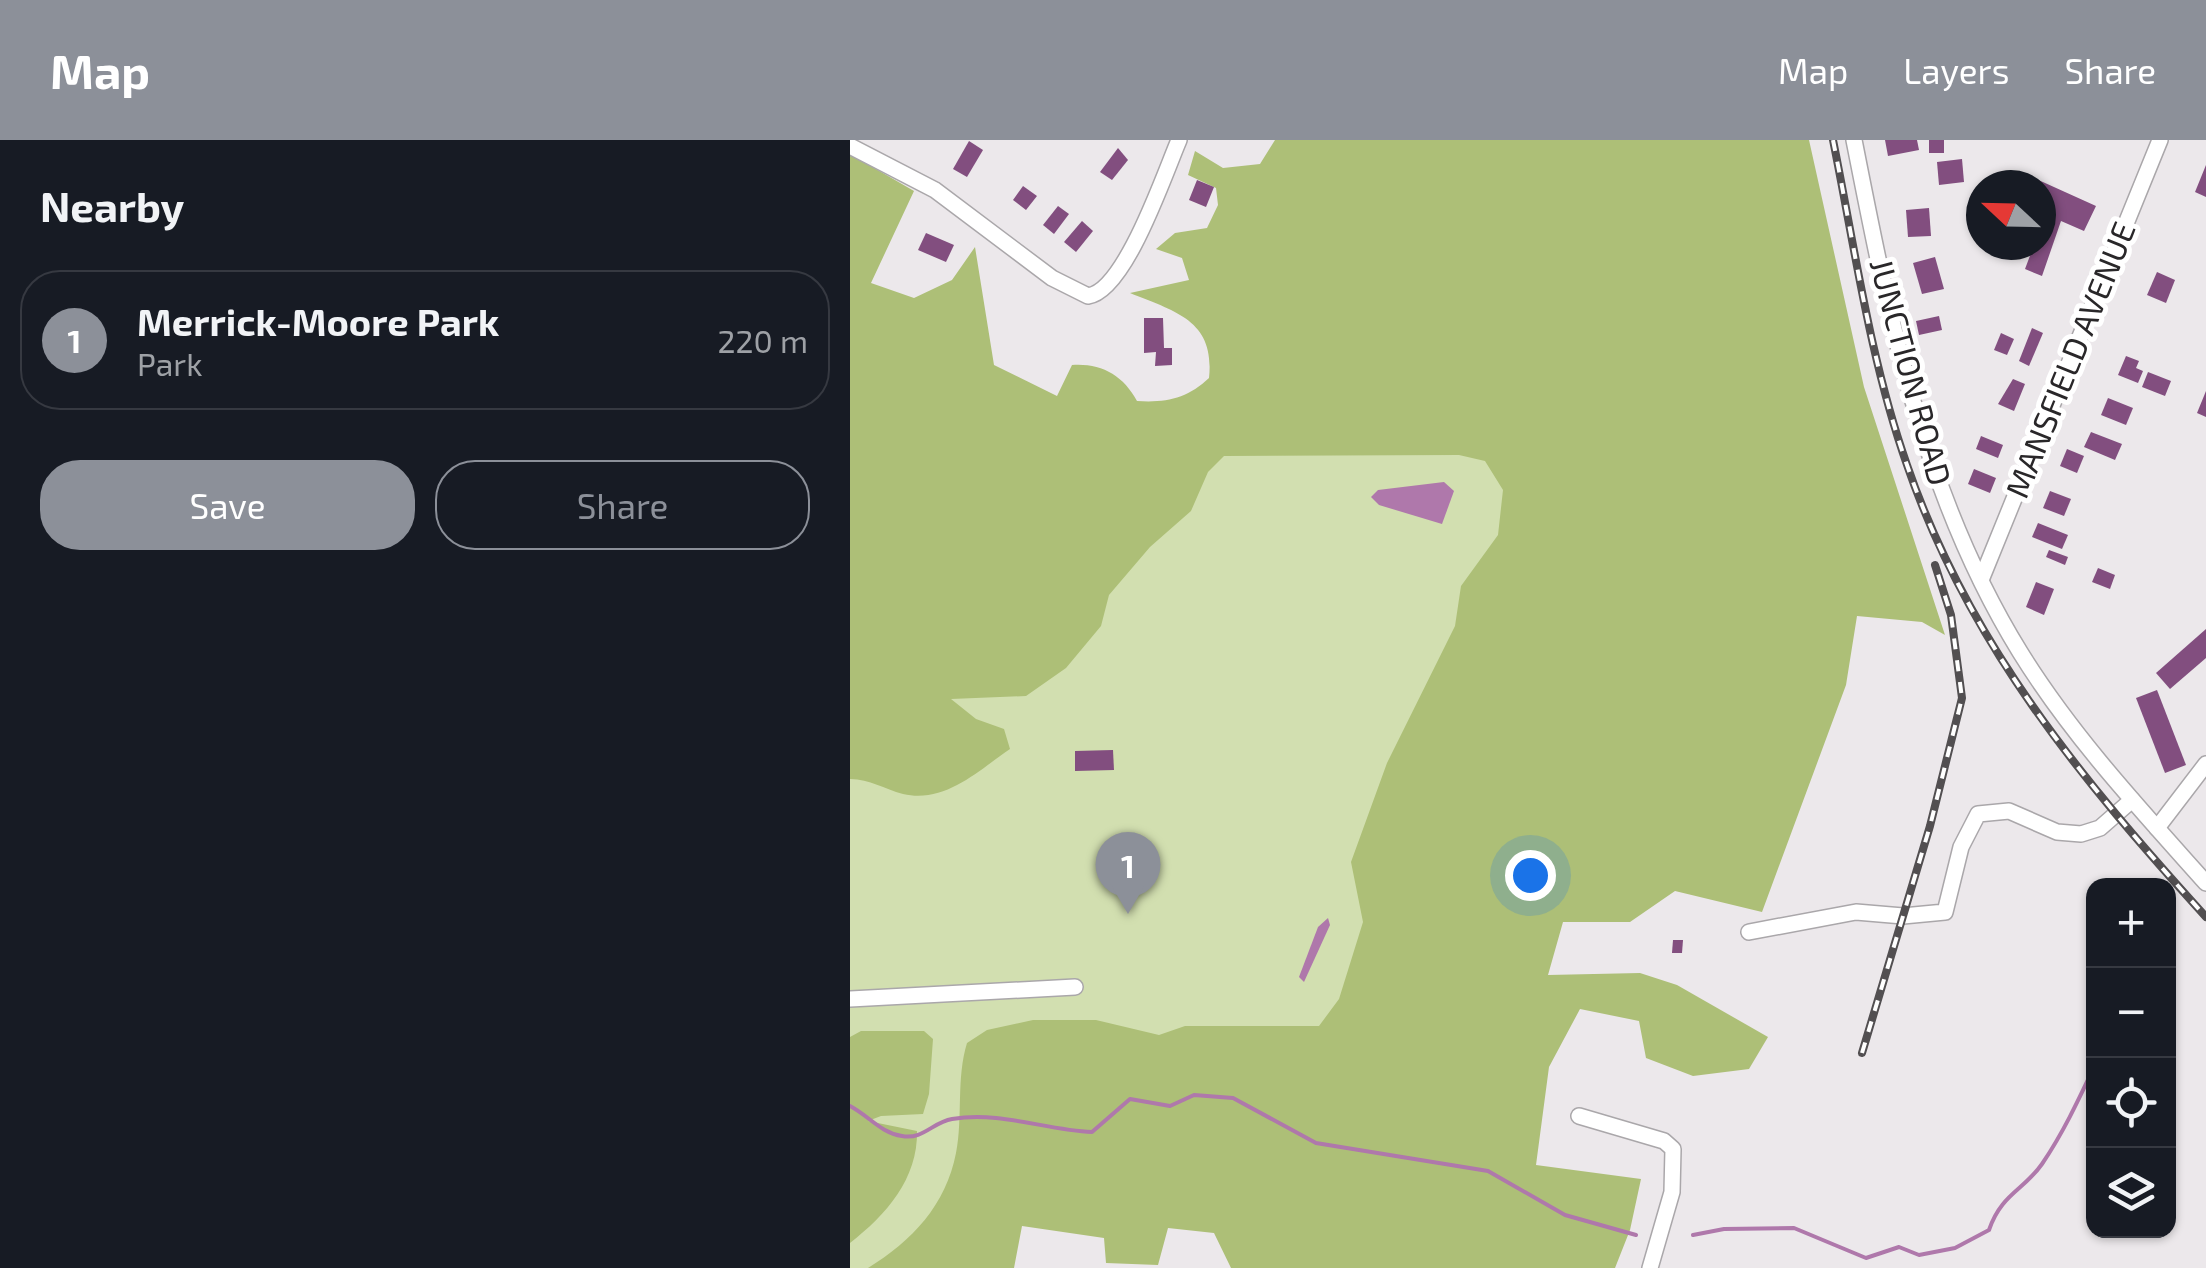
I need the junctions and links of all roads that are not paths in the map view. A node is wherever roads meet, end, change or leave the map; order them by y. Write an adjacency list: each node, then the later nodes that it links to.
1 (1179, 140): 4 (street)
2 (1854, 140): 5 (street, JUNCTION ROAD)
3 (2160, 140): 5 (street, MANSFIELD AVENUE)
4 (850, 146)
5 (1981, 580): 7 (street, JUNCTION ROAD)
6 (2206, 764): 8 (street)
7 (2132, 800): 8 (street, JUNCTION ROAD); 10 (street)
8 (2156, 828): 9 (street, JUNCTION ROAD)
9 (2206, 883)
10 (1749, 932)
11 (1075, 987): 12 (street)
12 (850, 999)
13 (1580, 1116): 14 (street)
14 (1650, 1268)

